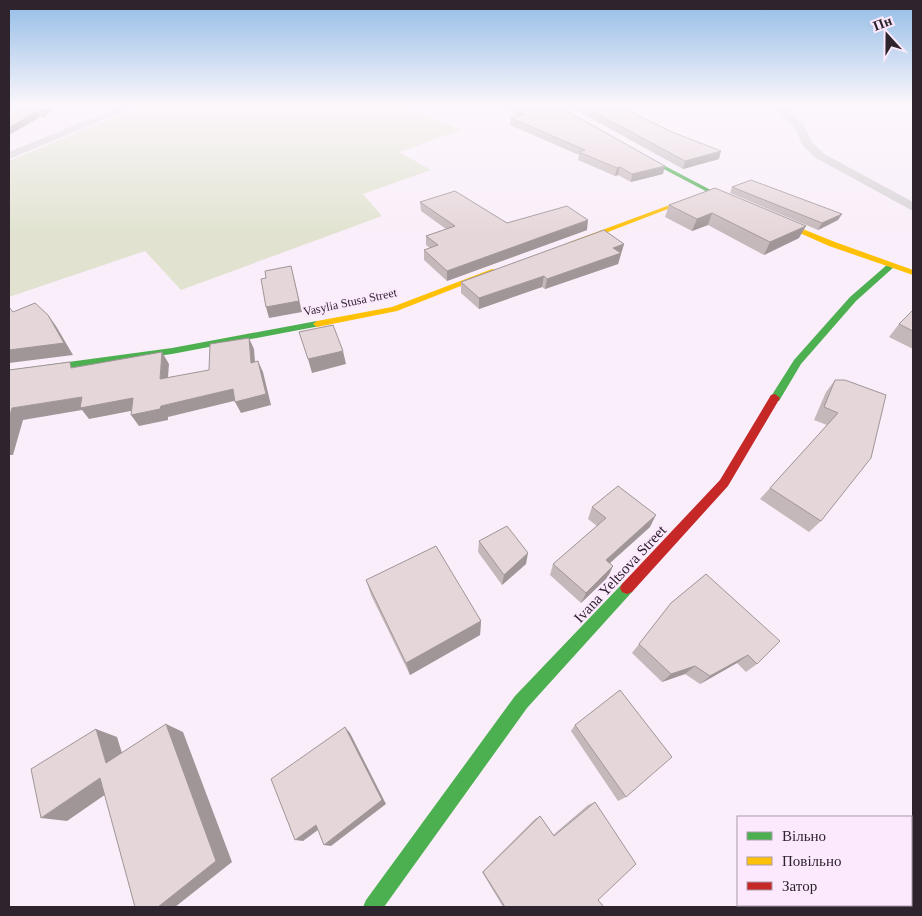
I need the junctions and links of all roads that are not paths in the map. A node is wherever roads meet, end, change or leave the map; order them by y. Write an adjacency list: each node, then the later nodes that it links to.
1 (29, 148): 4 (street)
2 (629, 148): 5 (street)
3 (811, 148): 7 (street)
4 (9, 156)
5 (710, 192): 6 (street); 9 (street)
6 (728, 200)
7 (913, 207)
8 (754, 211): 11 (street)
9 (564, 246)
10 (510, 266): 13 (street, Vasylia Stusa Street)
11 (891, 266): 12 (street); 14 (street, Ivana Yeltsova Street)
12 (913, 273)
13 (9, 373)
14 (373, 907)

